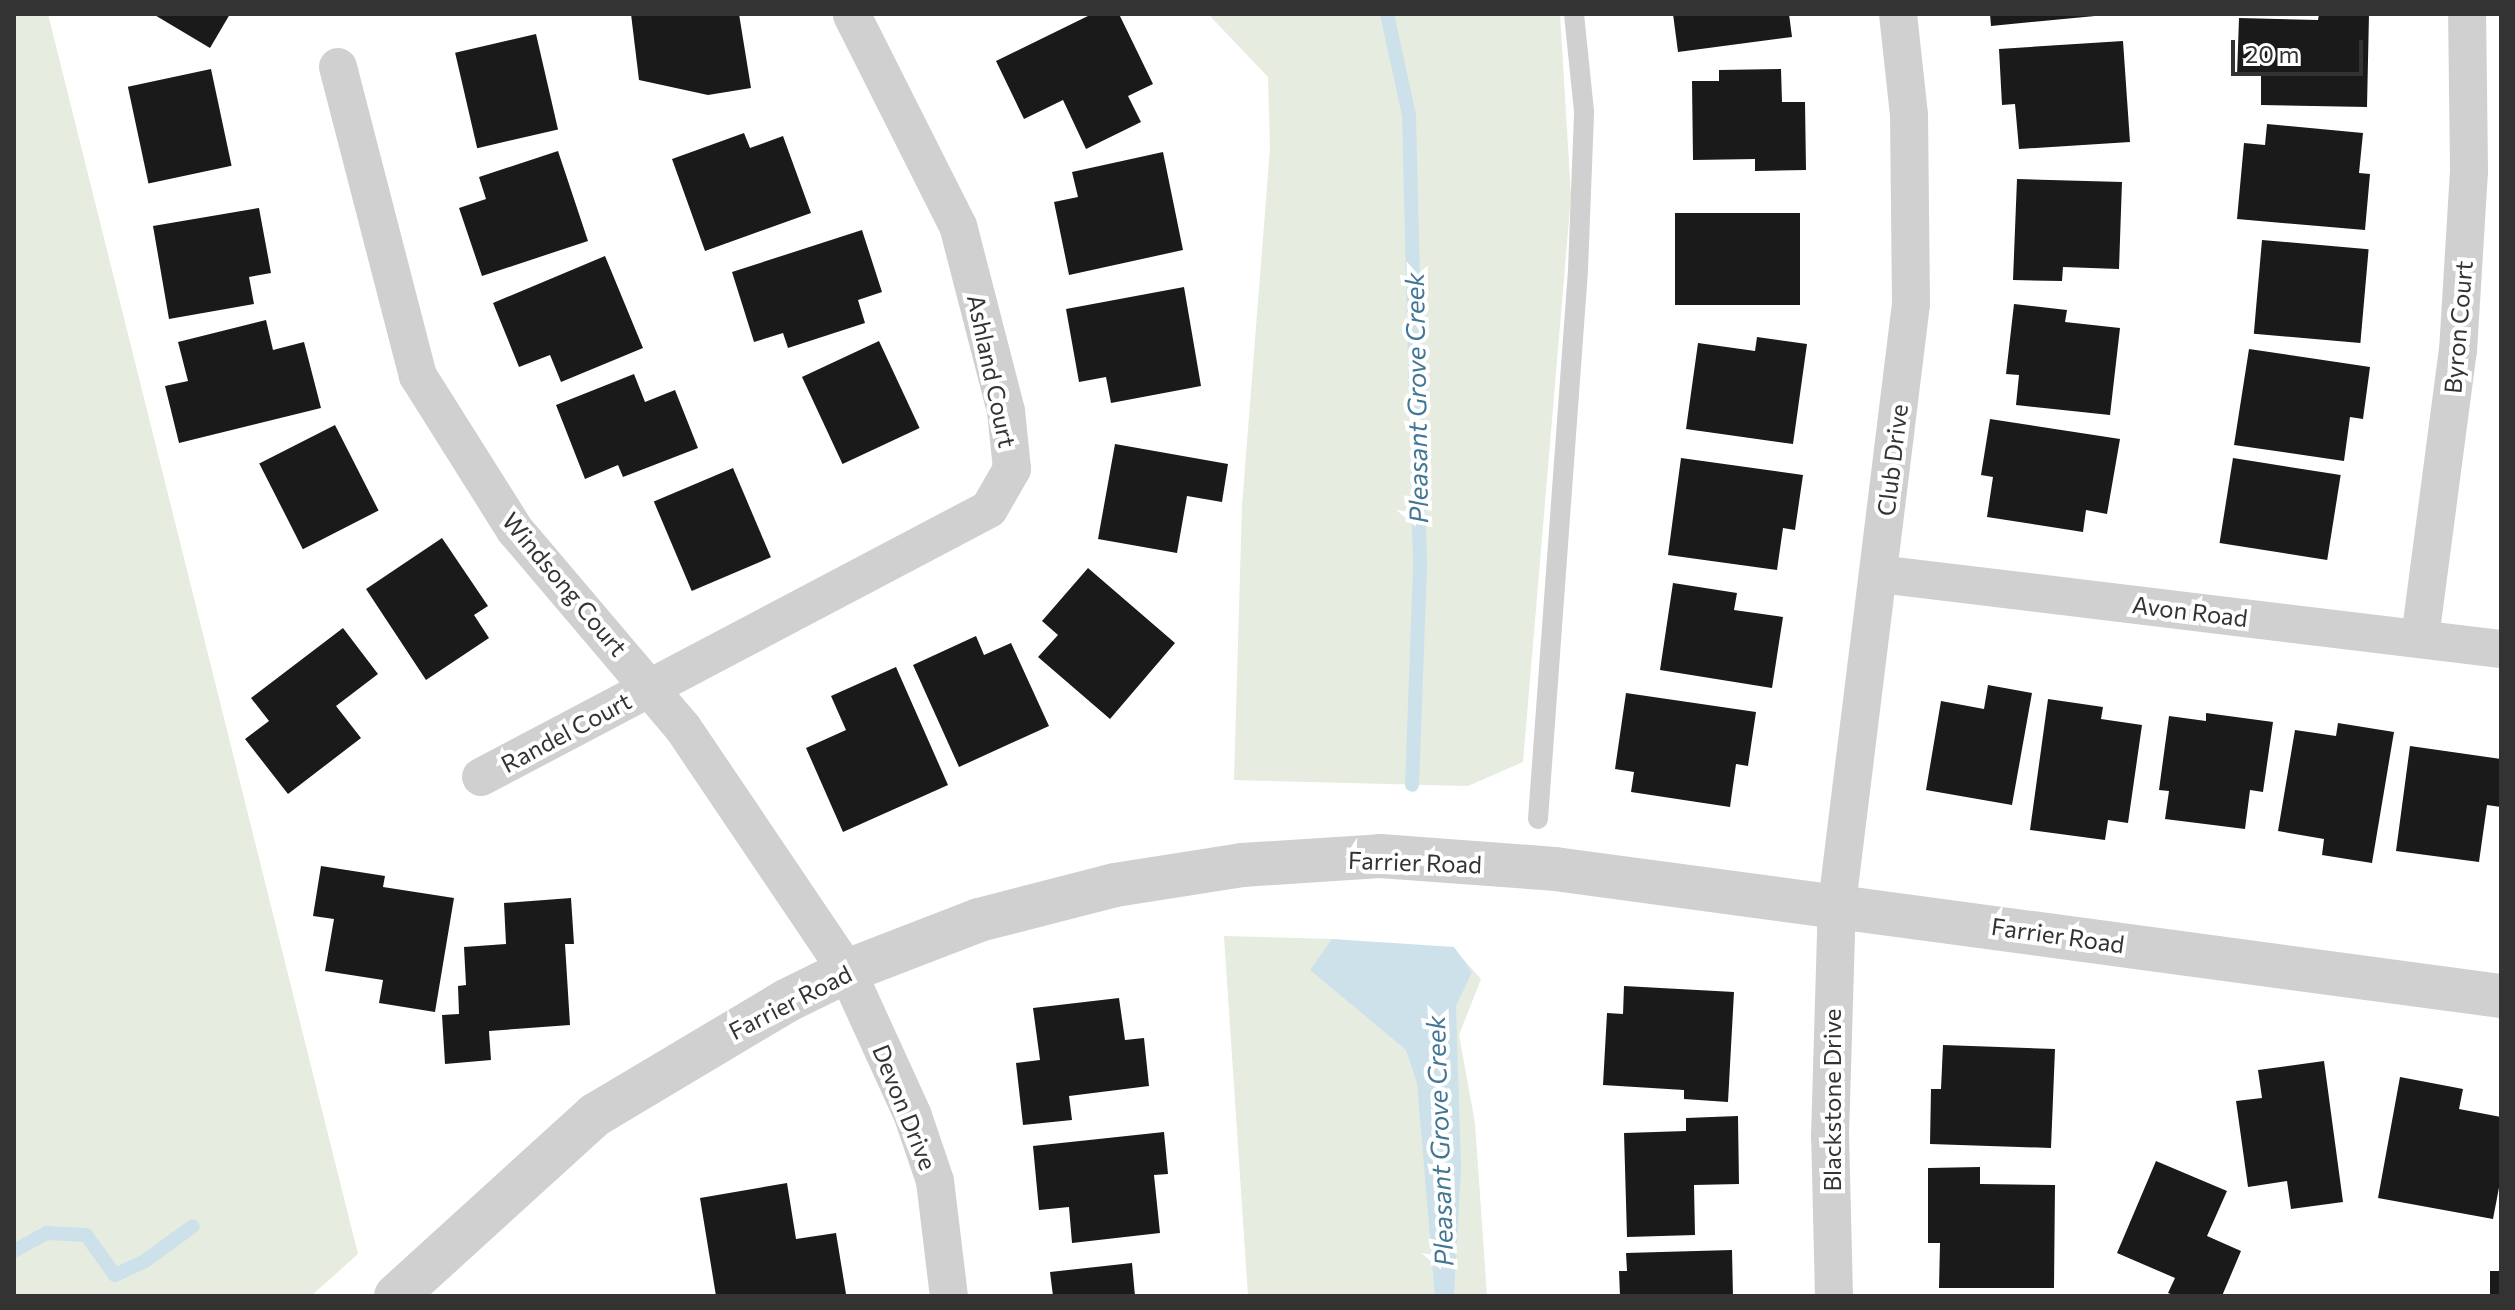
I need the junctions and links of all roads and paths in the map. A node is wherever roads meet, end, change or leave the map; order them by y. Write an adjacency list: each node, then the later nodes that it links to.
1 (1574, 14): 11 (lane)
2 (1898, 14): 6 (street, Club Drive)
3 (2467, 14): 7 (street, Byron Court)
4 (852, 15): 9 (street, Ashland Court)
5 (338, 67): 9 (street, Windsong Court)
6 (1879, 574): 7 (street, Avon Road); 12 (street, Club Drive)
7 (2420, 638): 8 (street, Avon Road)
8 (2501, 649)
9 (651, 686): 10 (street, Randel Court); 13 (street, Windsong Court)
10 (481, 777)
11 (1538, 819)
12 (1837, 904): 13 (street, Farrier Road); 14 (street, Farrier Road); 17 (street, Blackstone Drive)
13 (847, 971): 15 (street, Farrier Road); 16 (street, Devon Drive)
14 (2501, 996)
15 (396, 1296)
16 (949, 1296)
17 (1834, 1296)

